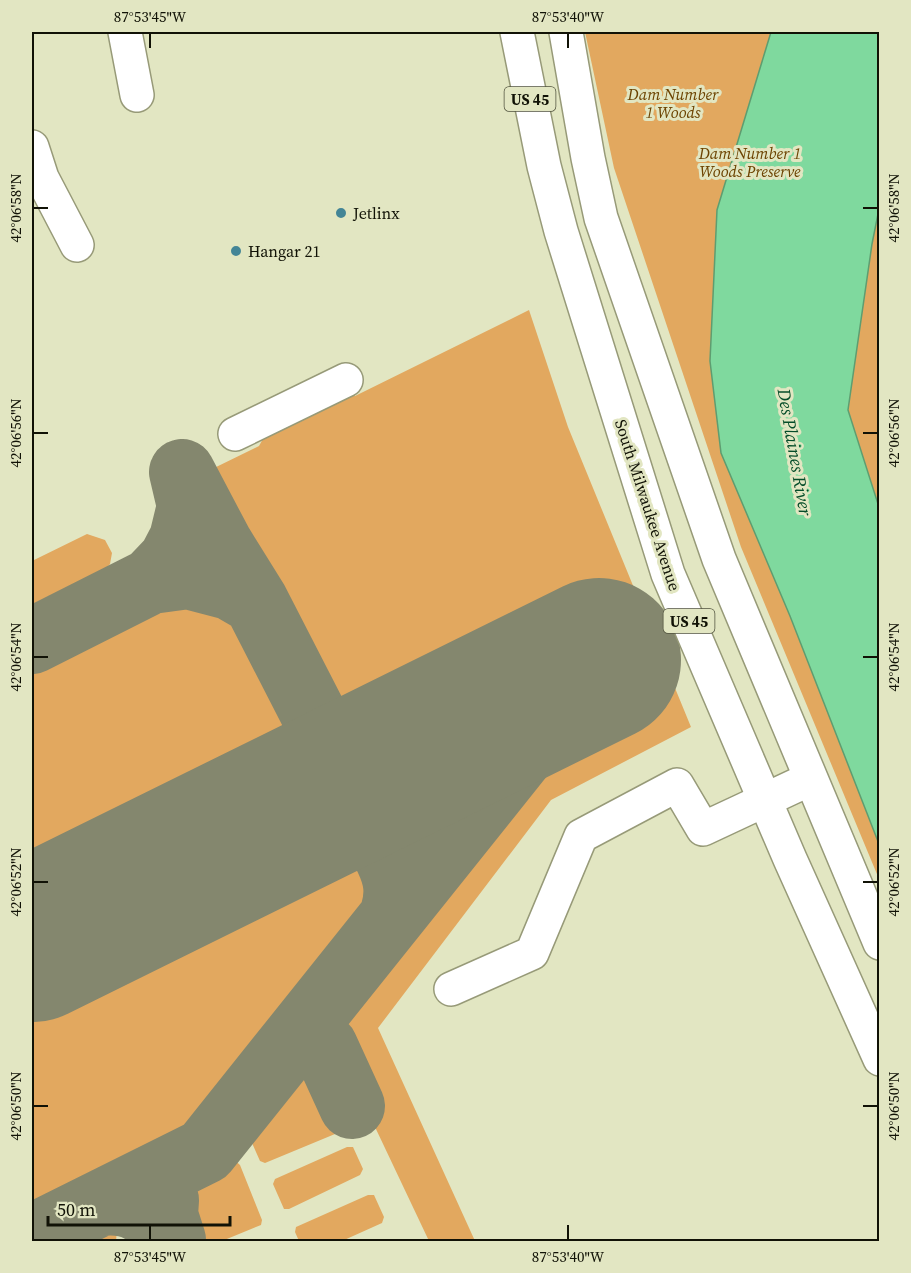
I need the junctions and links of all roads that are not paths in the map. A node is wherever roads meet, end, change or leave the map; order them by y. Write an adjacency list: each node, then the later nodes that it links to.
1 (125, 32): 4 (main road)
2 (517, 32): 10 (main road, South Milwaukee Avenue / US 45)
3 (566, 32): 9 (main road, US 45)
4 (137, 95)
5 (32, 147): 6 (main road)
6 (77, 245)
7 (346, 380): 8 (main road)
8 (235, 434)
9 (810, 779): 10 (main road); 11 (main road, US 45)
10 (765, 799): 12 (main road); 13 (main road, South Milwaukee Avenue / US 45)
11 (879, 943)
12 (451, 989)
13 (879, 1059)

